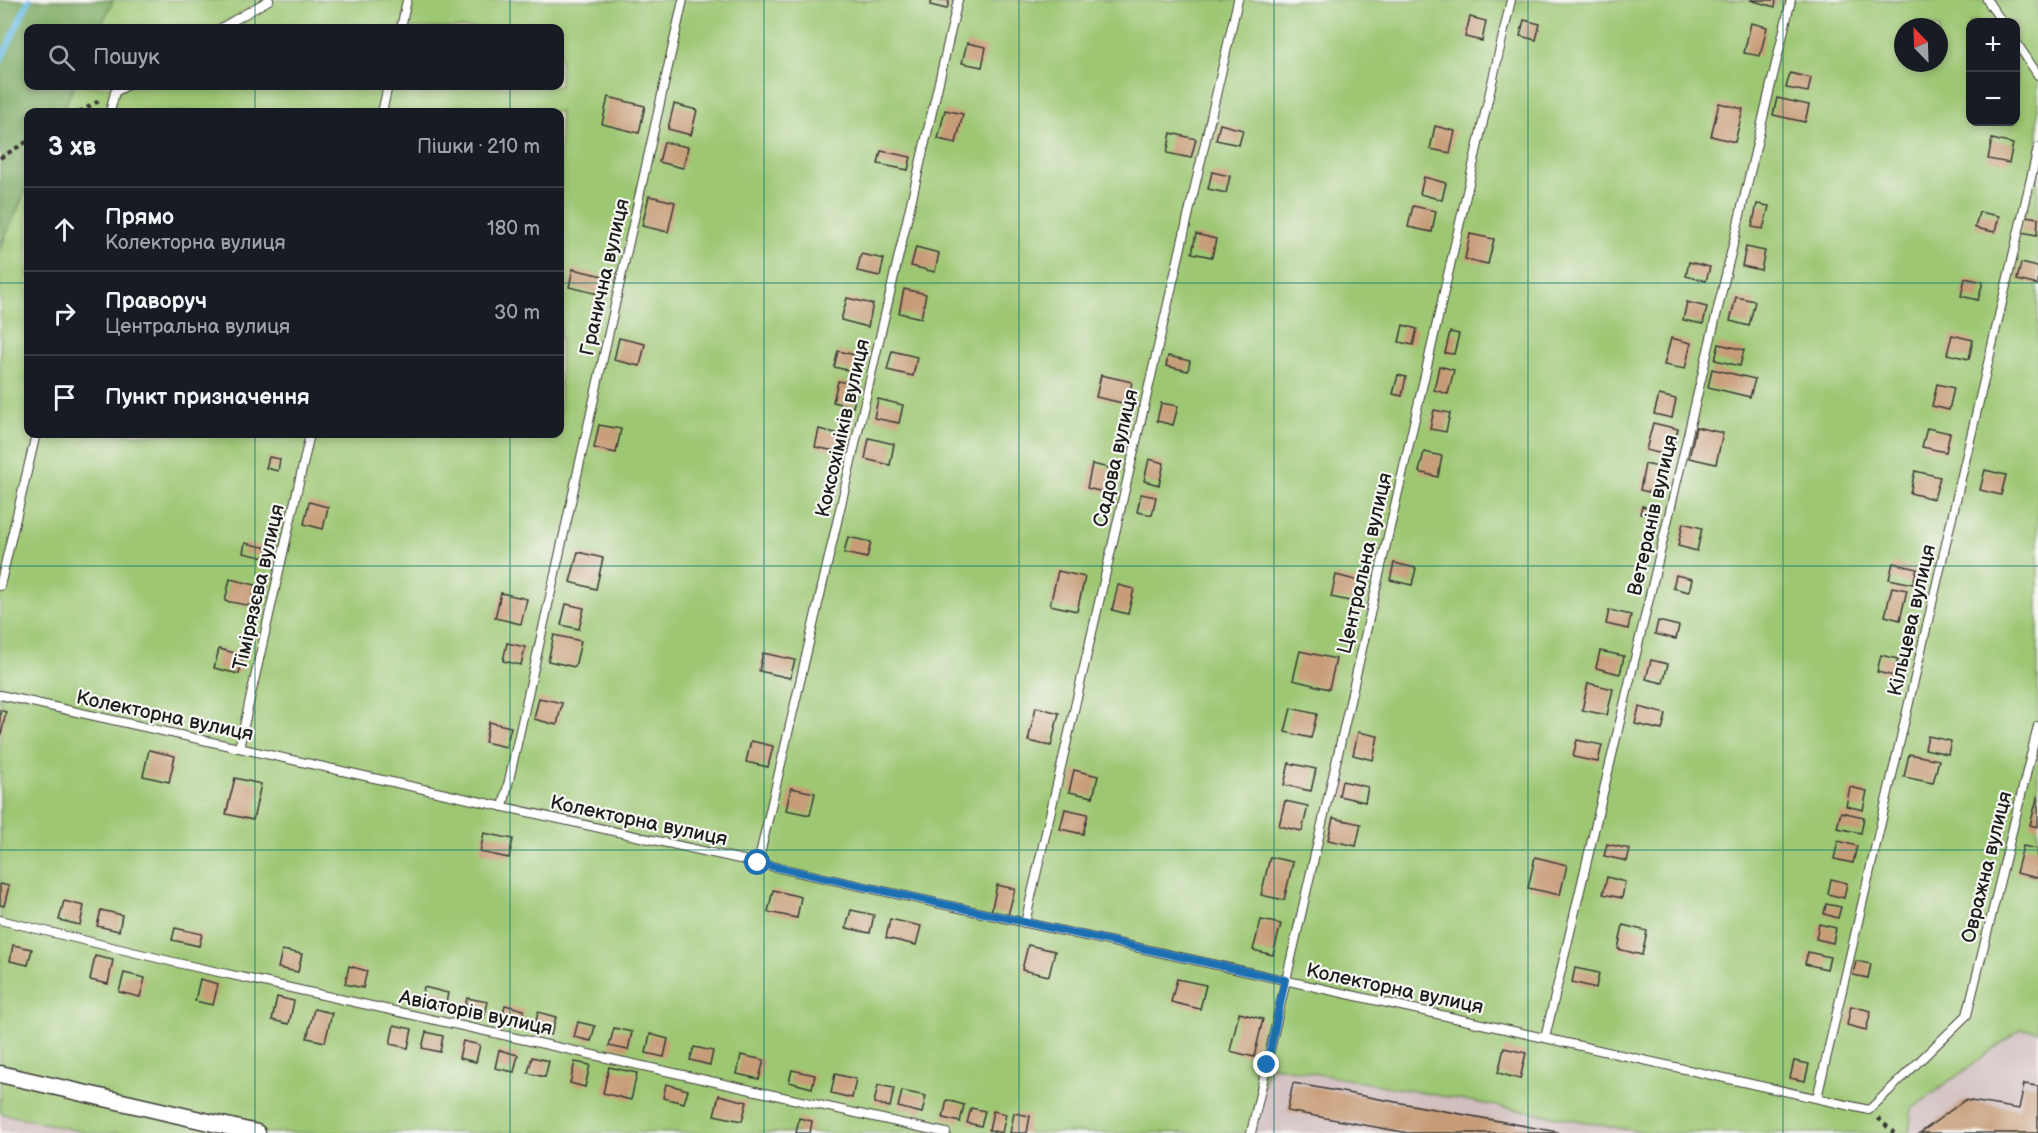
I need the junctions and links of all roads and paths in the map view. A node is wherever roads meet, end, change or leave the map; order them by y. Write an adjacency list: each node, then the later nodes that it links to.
1 (268, 0): 10 (lane)
2 (407, 0): 11 (lane)
3 (683, 0): 27 (lane, Гранична вулиця)
4 (958, 0): 28 (lane, Коксохіміків вулиця)
5 (1238, 0): 30 (lane, Садова вулиця)
6 (1511, 0): 31 (lane, Центральна вулиця)
7 (1791, 0): 32 (lane, Ветеранів вулиця)
8 (1987, 0): 9 (lane)
9 (1999, 18)
10 (228, 24)
11 (402, 24)
12 (2020, 48): 13 (lane)
13 (2038, 75)
14 (119, 90): 16 (lane)
15 (387, 90): 17 (lane)
16 (111, 108)
17 (383, 108)
18 (24, 143): 20 (path)
19 (2038, 148): 34 (lane, Кільцева вулиця)
20 (0, 158)
21 (35, 438): 23 (lane)
22 (309, 438): 26 (lane, Тімірязєва вулиця)
23 (0, 586)
24 (0, 696): 26 (lane, Колекторна вулиця)
25 (2038, 726): 35 (lane, Овражна вулиця)
26 (239, 748): 27 (lane, Колекторна вулиця)
27 (503, 807): 28 (lane, Колекторна вулиця)
28 (758, 863): 30 (lane, Колекторна вулиця)
29 (0, 920): 37 (lane, Авіаторів вулиця)
30 (1025, 922): 31 (lane, Колекторна вулиця)
31 (1285, 980): 32 (lane, Колекторна вулиця); 38 (lane, Центральна вулиця)
32 (1545, 1038): 34 (lane, Колекторна вулиця)
33 (0, 1074): 36 (street)
34 (1817, 1098): 35 (lane, Колекторна вулиця)
35 (1869, 1110): 39 (path)
36 (257, 1133)
37 (946, 1133)
38 (1251, 1133)
39 (1894, 1133)

